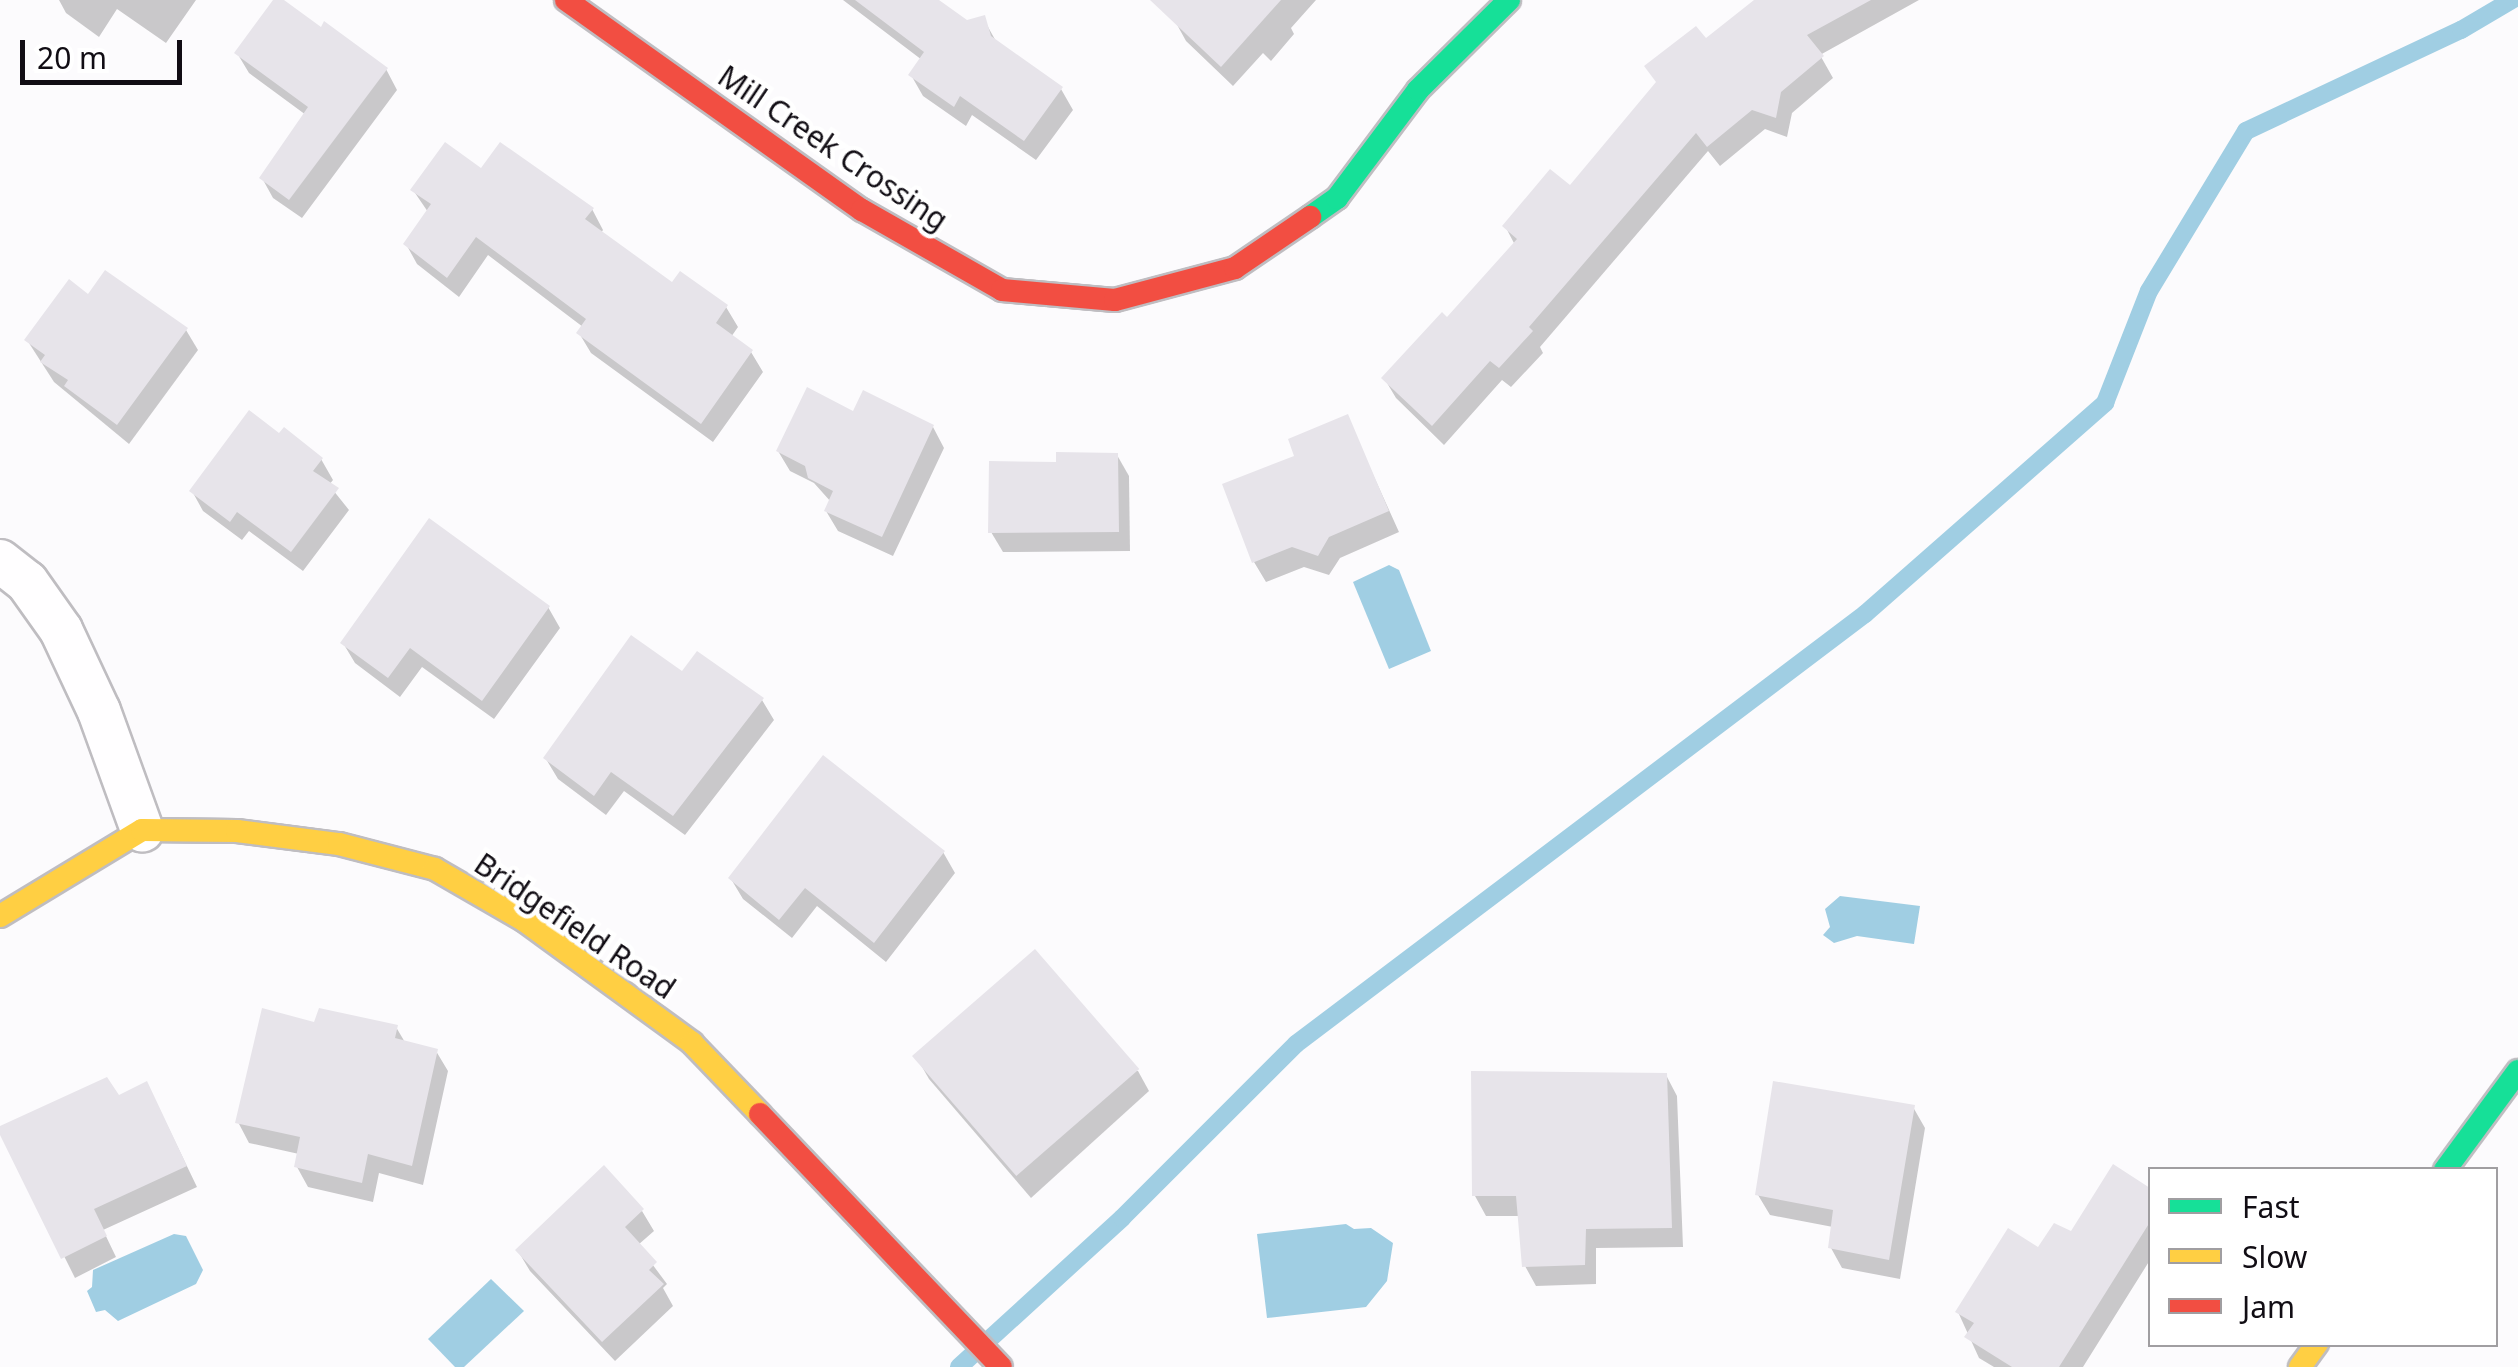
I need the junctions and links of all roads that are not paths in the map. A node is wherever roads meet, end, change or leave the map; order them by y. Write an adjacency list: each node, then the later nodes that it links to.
1 (566, 0): 2 (street, Mill Creek Crossing)
2 (1509, 0)
3 (0, 561): 4 (street)
4 (142, 830): 5 (street); 8 (street, Bridgefield Road)
5 (0, 916)
6 (2518, 1071): 7 (street)
7 (2448, 1167)
8 (1001, 1367)

